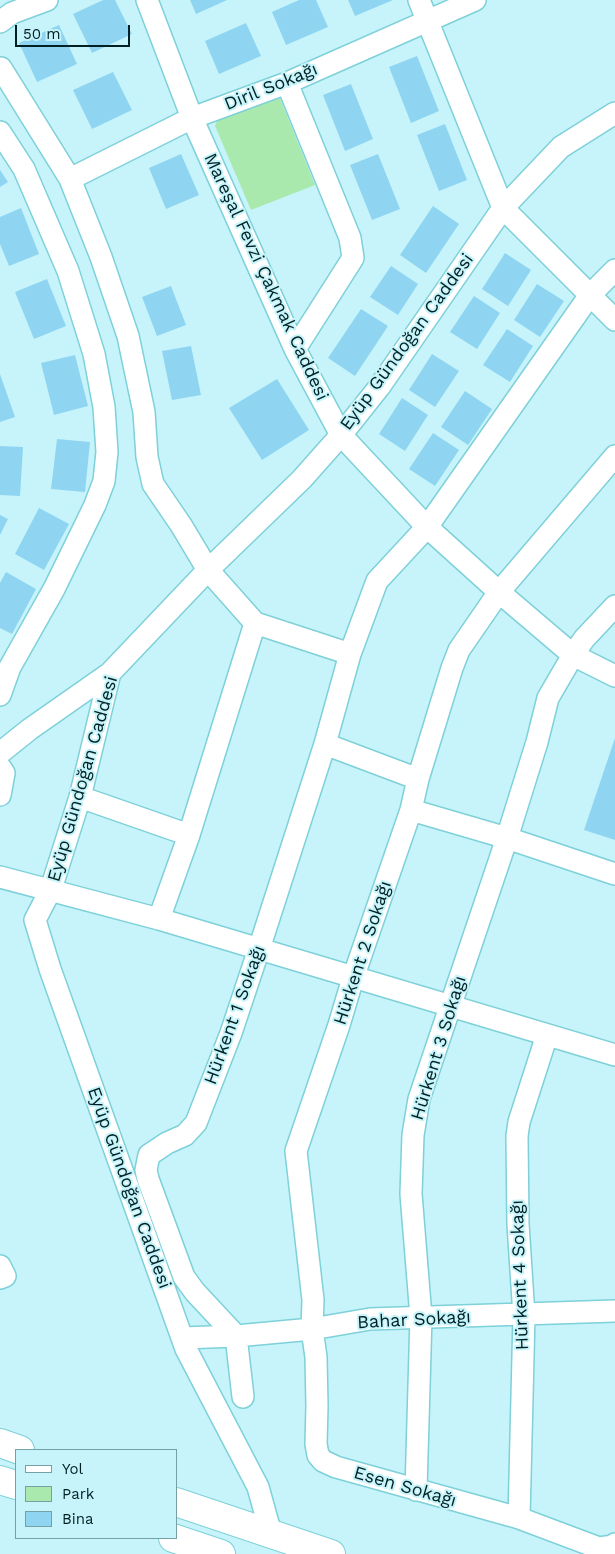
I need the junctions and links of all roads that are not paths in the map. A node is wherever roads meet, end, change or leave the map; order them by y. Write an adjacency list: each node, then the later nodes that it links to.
1 (47, 0): 5 (street)
2 (147, 0): 10 (street, Mareşal Fevzi Çakmak Caddesi)
3 (419, 0): 6 (street)
4 (475, 0): 6 (street, Diril Sokağı)
5 (7, 12)
6 (428, 21): 8 (street, Diril Sokağı); 13 (street)
7 (0, 68): 12 (street)
8 (286, 83): 10 (street, Diril Sokağı); 17 (street)
9 (615, 113): 13 (street, Eyüp Gündoğan Caddesi)
10 (192, 118): 12 (street, Diril Sokağı); 17 (street, Mareşal Fevzi Çakmak Caddesi)
11 (0, 132): 27 (street)
12 (70, 179): 21 (street)
13 (503, 208): 15 (street); 18 (street, Eyüp Gündoğan Caddesi)
14 (615, 270): 15 (street, Hürkent 1 Sokağı)
15 (590, 295): 16 (street); 20 (street, Hürkent 1 Sokağı)
16 (615, 320)
17 (295, 349): 18 (street, Mareşal Fevzi Çakmak Caddesi)
18 (341, 435): 20 (street, Mareşal Fevzi Çakmak Caddesi); 21 (street, Eyüp Gündoğan Caddesi)
19 (615, 456): 22 (street, Hürkent 2 Sokağı)
20 (427, 527): 22 (street, Mareşal Fevzi Çakmak Caddesi); 25 (street, Hürkent 1 Sokağı)
21 (208, 570): 24 (street); 28 (street, Eyüp Gündoğan Caddesi)
22 (499, 592): 26 (street, Mareşal Fevzi Çakmak Caddesi); 34 (street, Hürkent 2 Sokağı)
23 (615, 606): 26 (street, Hürkent 3 Sokağı)
24 (255, 623): 25 (street); 38 (street)
25 (350, 654): 31 (street, Hürkent 1 Sokağı)
26 (573, 655): 29 (street, Mareşal Fevzi Çakmak Caddesi); 39 (street, Hürkent 3 Sokağı)
27 (5, 666): 30 (street)
28 (110, 673): 32 (street); 36 (street, Eyüp Gündoğan Caddesi)
29 (615, 676)
30 (0, 695)
31 (326, 744): 34 (street); 44 (street, Hürkent 1 Sokağı)
32 (0, 753)
33 (0, 767): 35 (street)
34 (418, 779): 37 (street, Hürkent 2 Sokağı)
35 (0, 795)
36 (80, 797): 38 (street); 42 (street, Eyüp Gündoğan Caddesi)
37 (411, 810): 39 (street); 45 (street, Hürkent 2 Sokağı)
38 (189, 835): 43 (street)
39 (507, 838): 40 (street); 46 (street, Hürkent 3 Sokağı)
40 (615, 874)
41 (0, 877): 42 (street)
42 (51, 889): 43 (street); 54 (street, Eyüp Gündoğan Caddesi)
43 (159, 919): 44 (street)
44 (259, 949): 45 (street); 53 (street, Hürkent 1 Sokağı)
45 (353, 978): 46 (street); 52 (street, Hürkent 2 Sokağı)
46 (451, 1006): 47 (street); 51 (street, Hürkent 3 Sokağı)
47 (547, 1035): 48 (street); 50 (street, Hürkent 4 Sokağı)
48 (615, 1055)
49 (615, 1312): 50 (street, Bahar Sokağı)
50 (524, 1316): 51 (street, Bahar Sokağı); 62 (street, Hürkent 4 Sokağı)
51 (421, 1317): 52 (street, Bahar Sokağı); 60 (street, Hürkent 3 Sokağı)
52 (312, 1329): 53 (street, Bahar Sokağı); 60 (street, Esen Sokağı)
53 (236, 1336): 54 (street, Bahar Sokağı); 55 (street)
54 (183, 1338): 63 (street, Eyüp Gündoğan Caddesi)
55 (243, 1397)
56 (0, 1444): 57 (highway)
57 (17, 1449)
58 (0, 1480): 59 (highway)
59 (15, 1486)
60 (416, 1490): 62 (street, Esen Sokağı)
61 (178, 1503): 63 (highway)
62 (518, 1518): 65 (street, Esen Sokağı)
63 (271, 1534): 67 (highway)
64 (176, 1539): 66 (highway)
65 (615, 1544)
66 (222, 1554)
67 (331, 1554)

